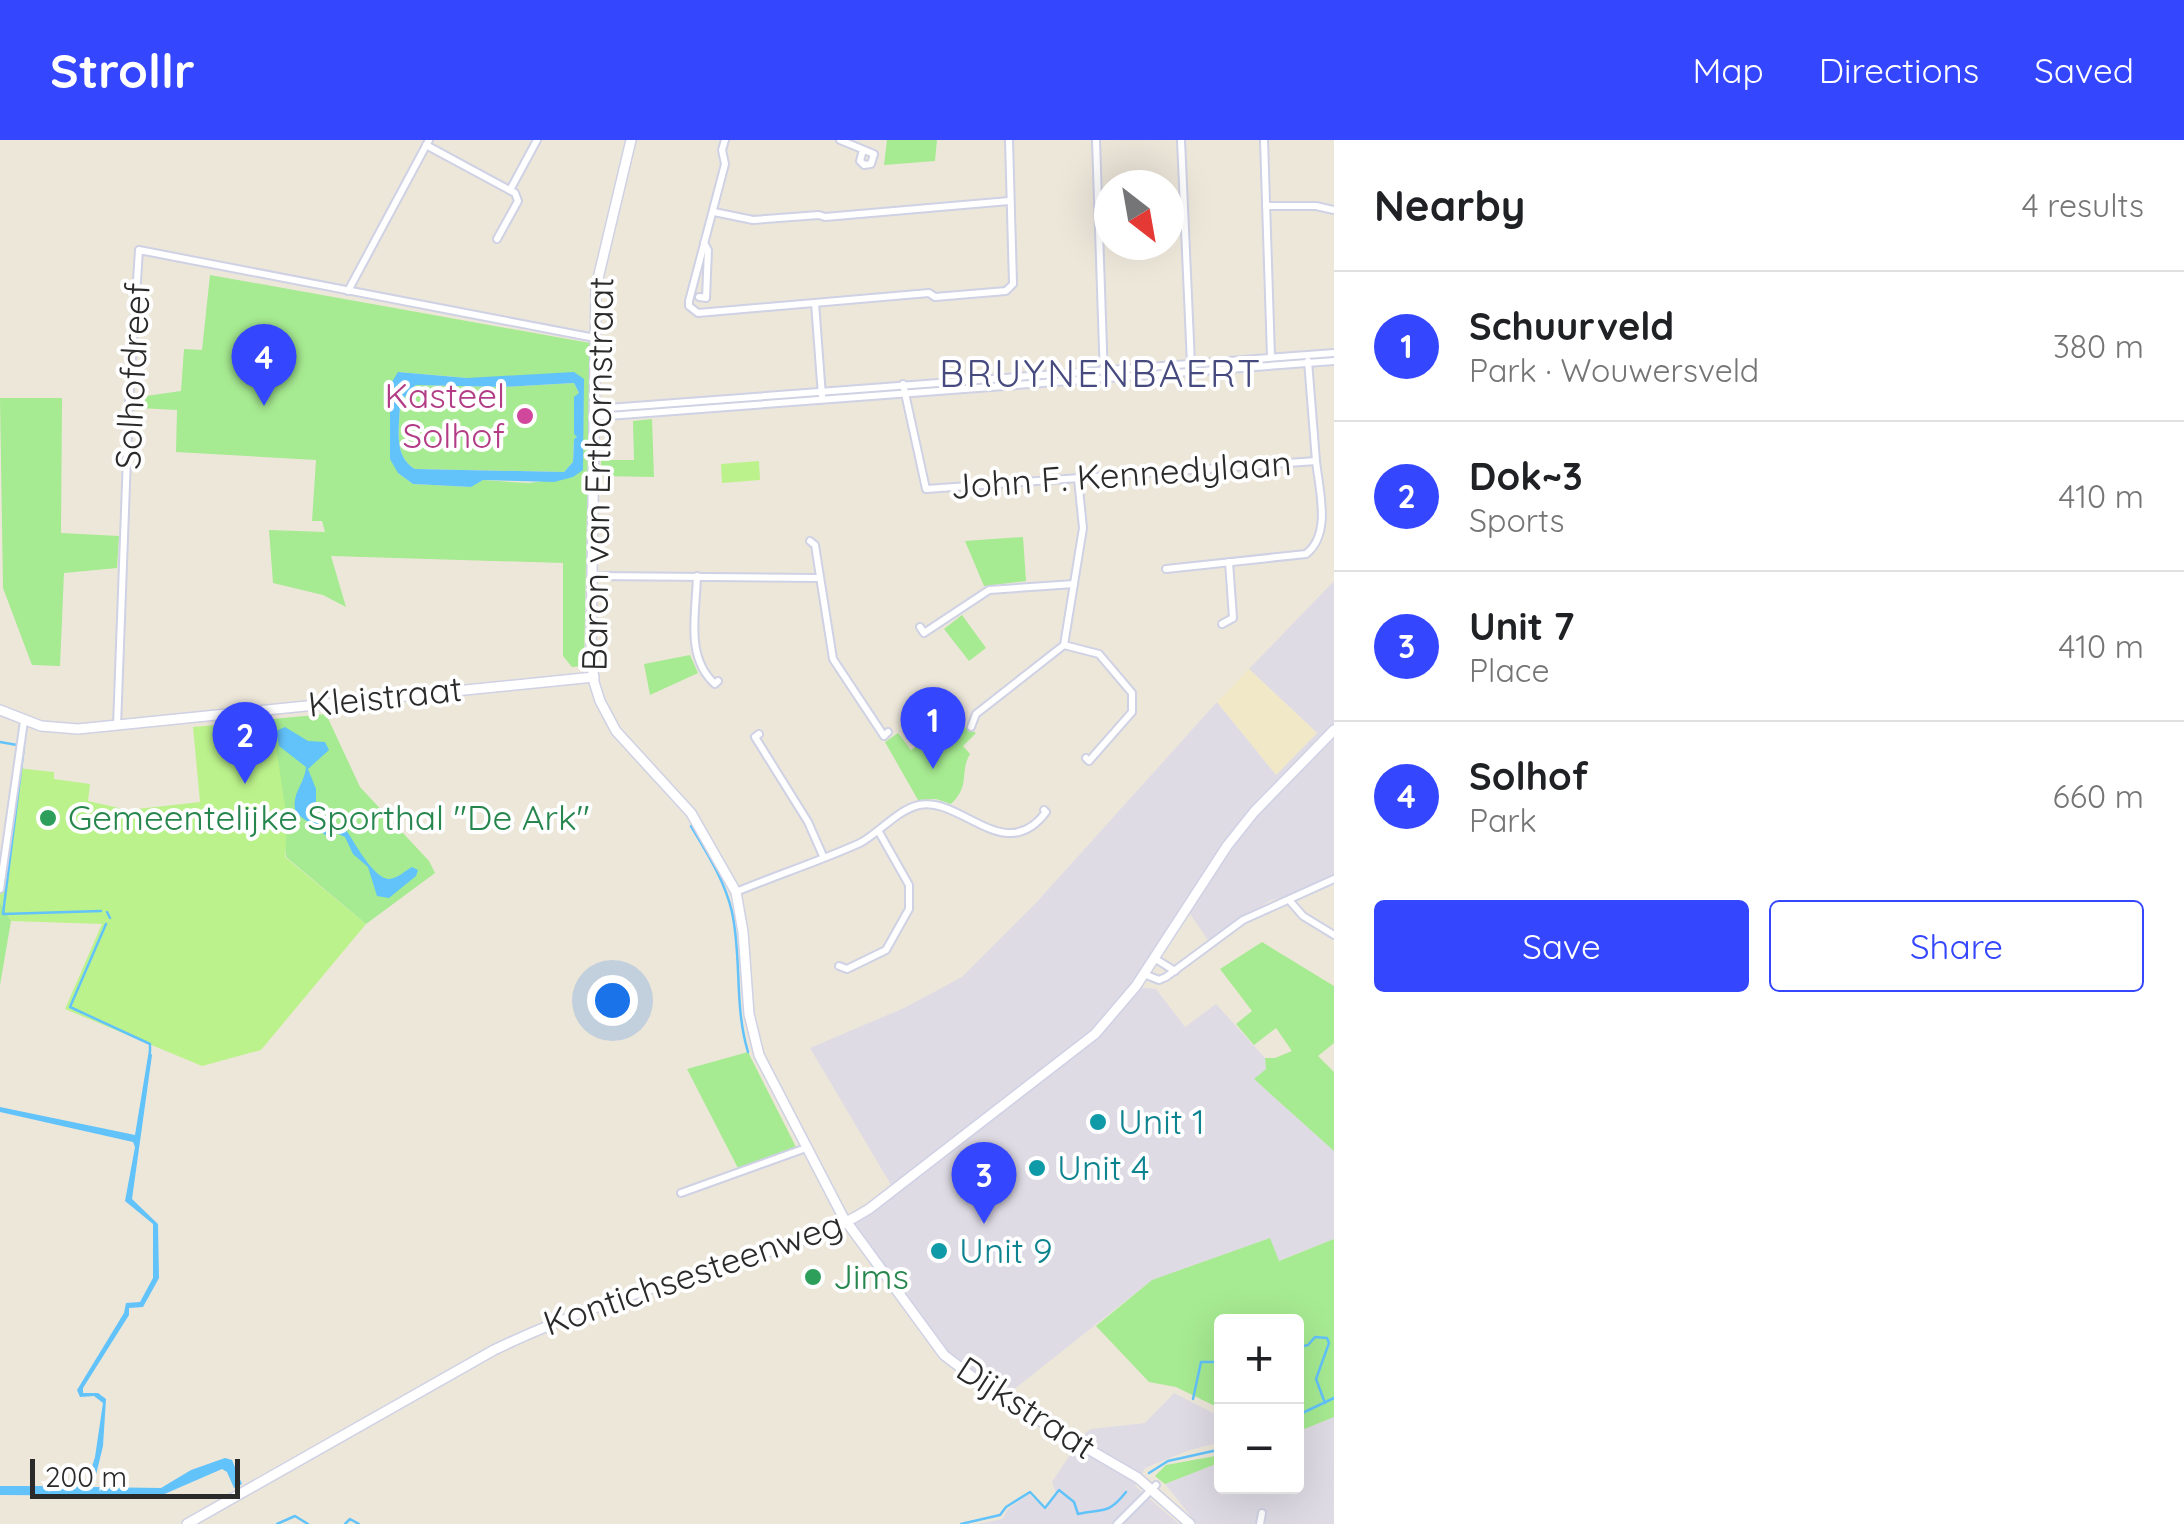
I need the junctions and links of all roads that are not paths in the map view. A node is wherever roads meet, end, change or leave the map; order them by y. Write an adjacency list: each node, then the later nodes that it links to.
1 (537, 140): 11 (street)
2 (631, 140): 21 (street, Baron van Ertbornstraat)
3 (725, 140): 15 (street)
4 (840, 140): 10 (street)
5 (1010, 140): 12 (street)
6 (1096, 140): 27 (street)
7 (1181, 140): 26 (street)
8 (1264, 140): 13 (street)
9 (428, 142): 11 (street); 18 (street)
10 (863, 150)
11 (510, 190): 16 (street)
12 (1009, 201): 15 (street); 20 (street)
13 (1266, 206): 14 (street); 23 (street)
14 (1334, 210)
15 (713, 212): 17 (street)
16 (498, 239)
17 (704, 242): 19 (street); 20 (street)
18 (348, 291): 21 (street, Solhofdreef); 49 (street, Solhofdreef)
19 (698, 298)
20 (815, 303): 31 (street)
21 (595, 338): 32 (street, Baron van Ertbornstraat)
22 (1334, 353): 24 (street)
23 (1271, 357): 24 (street); 26 (street)
24 (1308, 359): 25 (street); 26 (street); 33 (street, John F. Kennedylaan)
25 (1334, 361)
26 (1191, 368): 27 (street); 28 (street)
27 (1104, 370): 28 (street); 29 (street)
28 (1104, 379): 30 (street)
29 (903, 384): 30 (street, John F. Kennedylaan); 31 (street)
30 (905, 394): 31 (street); 34 (street, John F. Kennedylaan)
31 (822, 397): 32 (street)
32 (595, 413): 38 (street, Baron van Ertbornstraat)
33 (1316, 461): 34 (street, John F. Kennedylaan); 36 (street)
34 (1078, 478): 41 (street)
35 (810, 541): 40 (street)
36 (1229, 562): 37 (street); 42 (street)
37 (1166, 570)
38 (594, 576): 39 (street); 45 (street, Baron van Ertbornstraat)
39 (697, 576): 40 (street); 46 (street)
40 (818, 578): 52 (street)
41 (1074, 584): 43 (street); 44 (street)
42 (1222, 624)
43 (920, 627)
44 (1064, 645): 50 (street); 54 (street)
45 (594, 676): 49 (street, Kleistraat); 60 (street, Baron van Ertbornstraat)
46 (718, 681)
47 (0, 710): 48 (street, Kleistraat)
48 (24, 721): 49 (street, Kleistraat); 59 (street)
49 (117, 726)
50 (971, 726)
51 (1334, 730): 63 (street, Kontichsesteenweg)
52 (888, 732)
53 (759, 734): 57 (street)
54 (1086, 758)
55 (1044, 810): 56 (street)
56 (879, 832): 57 (street); 64 (street)
57 (823, 856): 60 (street)
58 (1334, 879): 61 (street)
59 (0, 888)
60 (736, 892): 67 (street, Baron van Ertbornstraat)
61 (1289, 900): 62 (street); 65 (street)
62 (1334, 935)
63 (1154, 958): 65 (street); 66 (street, Kontichsesteenweg)
64 (840, 966)
65 (1175, 971): 66 (street)
66 (1144, 974): 69 (street, Kontichsesteenweg)
67 (806, 1148): 68 (street); 69 (street, Baron van Ertbornstraat)
68 (681, 1193)
69 (847, 1223): 70 (street, Dijkstraat); 72 (street, Kontichsesteenweg)
70 (1155, 1487): 73 (street); 74 (street, Dijkstraat)
71 (1262, 1513): 75 (street)
72 (187, 1524)
73 (1117, 1524)
74 (1190, 1524)
75 (1260, 1524)

